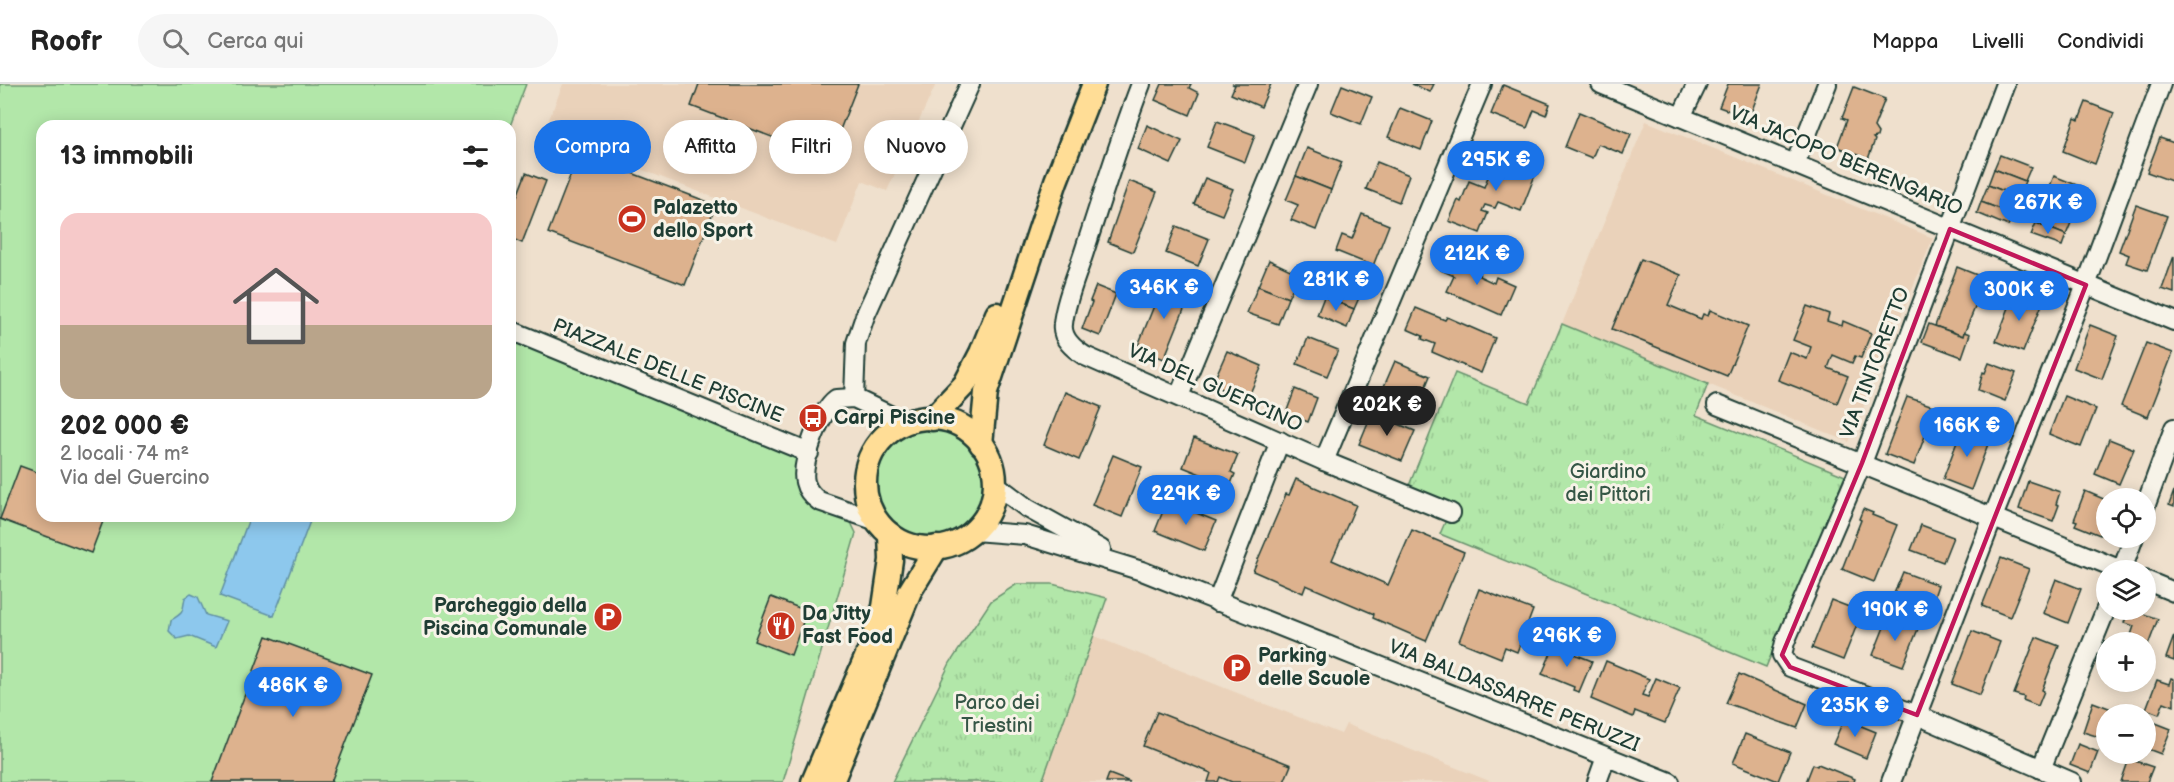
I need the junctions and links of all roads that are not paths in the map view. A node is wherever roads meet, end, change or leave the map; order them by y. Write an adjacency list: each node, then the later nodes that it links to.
1 (970, 84): 19 (street)
2 (1080, 84): 21 (main road)
3 (1094, 84): 25 (main road)
4 (1141, 84): 18 (street, VIA DEL GUERCINO)
5 (1308, 84): 18 (street)
6 (1482, 84): 27 (street)
7 (1601, 84): 12 (street, VIA JACOPO BERENGARIO)
8 (1697, 84): 12 (street)
9 (1827, 84): 13 (street)
10 (2005, 84): 14 (street, VIA TINTORETTO)
11 (2162, 84): 15 (street)
12 (1681, 117): 13 (street, VIA JACOPO BERENGARIO)
13 (1795, 164): 14 (street, VIA JACOPO BERENGARIO)
14 (1950, 229): 15 (street, VIA JACOPO BERENGARIO); 28 (street, VIA TINTORETTO)
15 (2086, 285): 16 (street, VIA JACOPO BERENGARIO); 32 (street)
16 (2174, 321)
17 (516, 332): 26 (street, PIAZZALE DELLE PISCINE)
18 (1179, 396): 24 (street, VIA DEL GUERCINO)
19 (854, 398): 22 (street); 26 (street)
20 (1717, 405): 28 (street)
21 (932, 419): 22 (main road); 25 (main road)
22 (906, 423): 33 (main road)
23 (2174, 428): 30 (street)
24 (1280, 441): 27 (street, VIA DEL GUERCINO); 40 (street)
25 (981, 444): 29 (main road)
26 (809, 453): 33 (street)
27 (1324, 461): 31 (street, VIA DEL GUERCINO)
28 (1862, 463): 32 (street); 42 (street, VIA TINTORETTO)
29 (995, 484): 34 (main road); 37 (street, VIA BALDASSARRE PERUZZI)
30 (2152, 488)
31 (1451, 513)
32 (1993, 517): 36 (street); 42 (street)
33 (883, 528): 35 (main road); 45 (main road)
34 (974, 531): 35 (main road); 37 (street, VIA BALDASSARRE PERUZZI)
35 (937, 548): 46 (main road)
36 (2097, 560)
37 (1142, 571): 40 (street, VIA BALDASSARRE PERUZZI)
38 (2156, 585): 39 (street)
39 (2174, 592)
40 (1217, 602): 43 (street, VIA BALDASSARRE PERUZZI)
41 (2102, 620): 44 (street)
42 (1917, 715): 44 (street); 49 (street)
43 (1606, 757): 47 (street); 48 (street, VIA BALDASSARRE PERUZZI)
44 (2041, 769): 50 (street)
45 (813, 782)
46 (832, 782)
47 (1597, 782)
48 (1670, 782)
49 (1890, 782)
50 (2072, 782)

